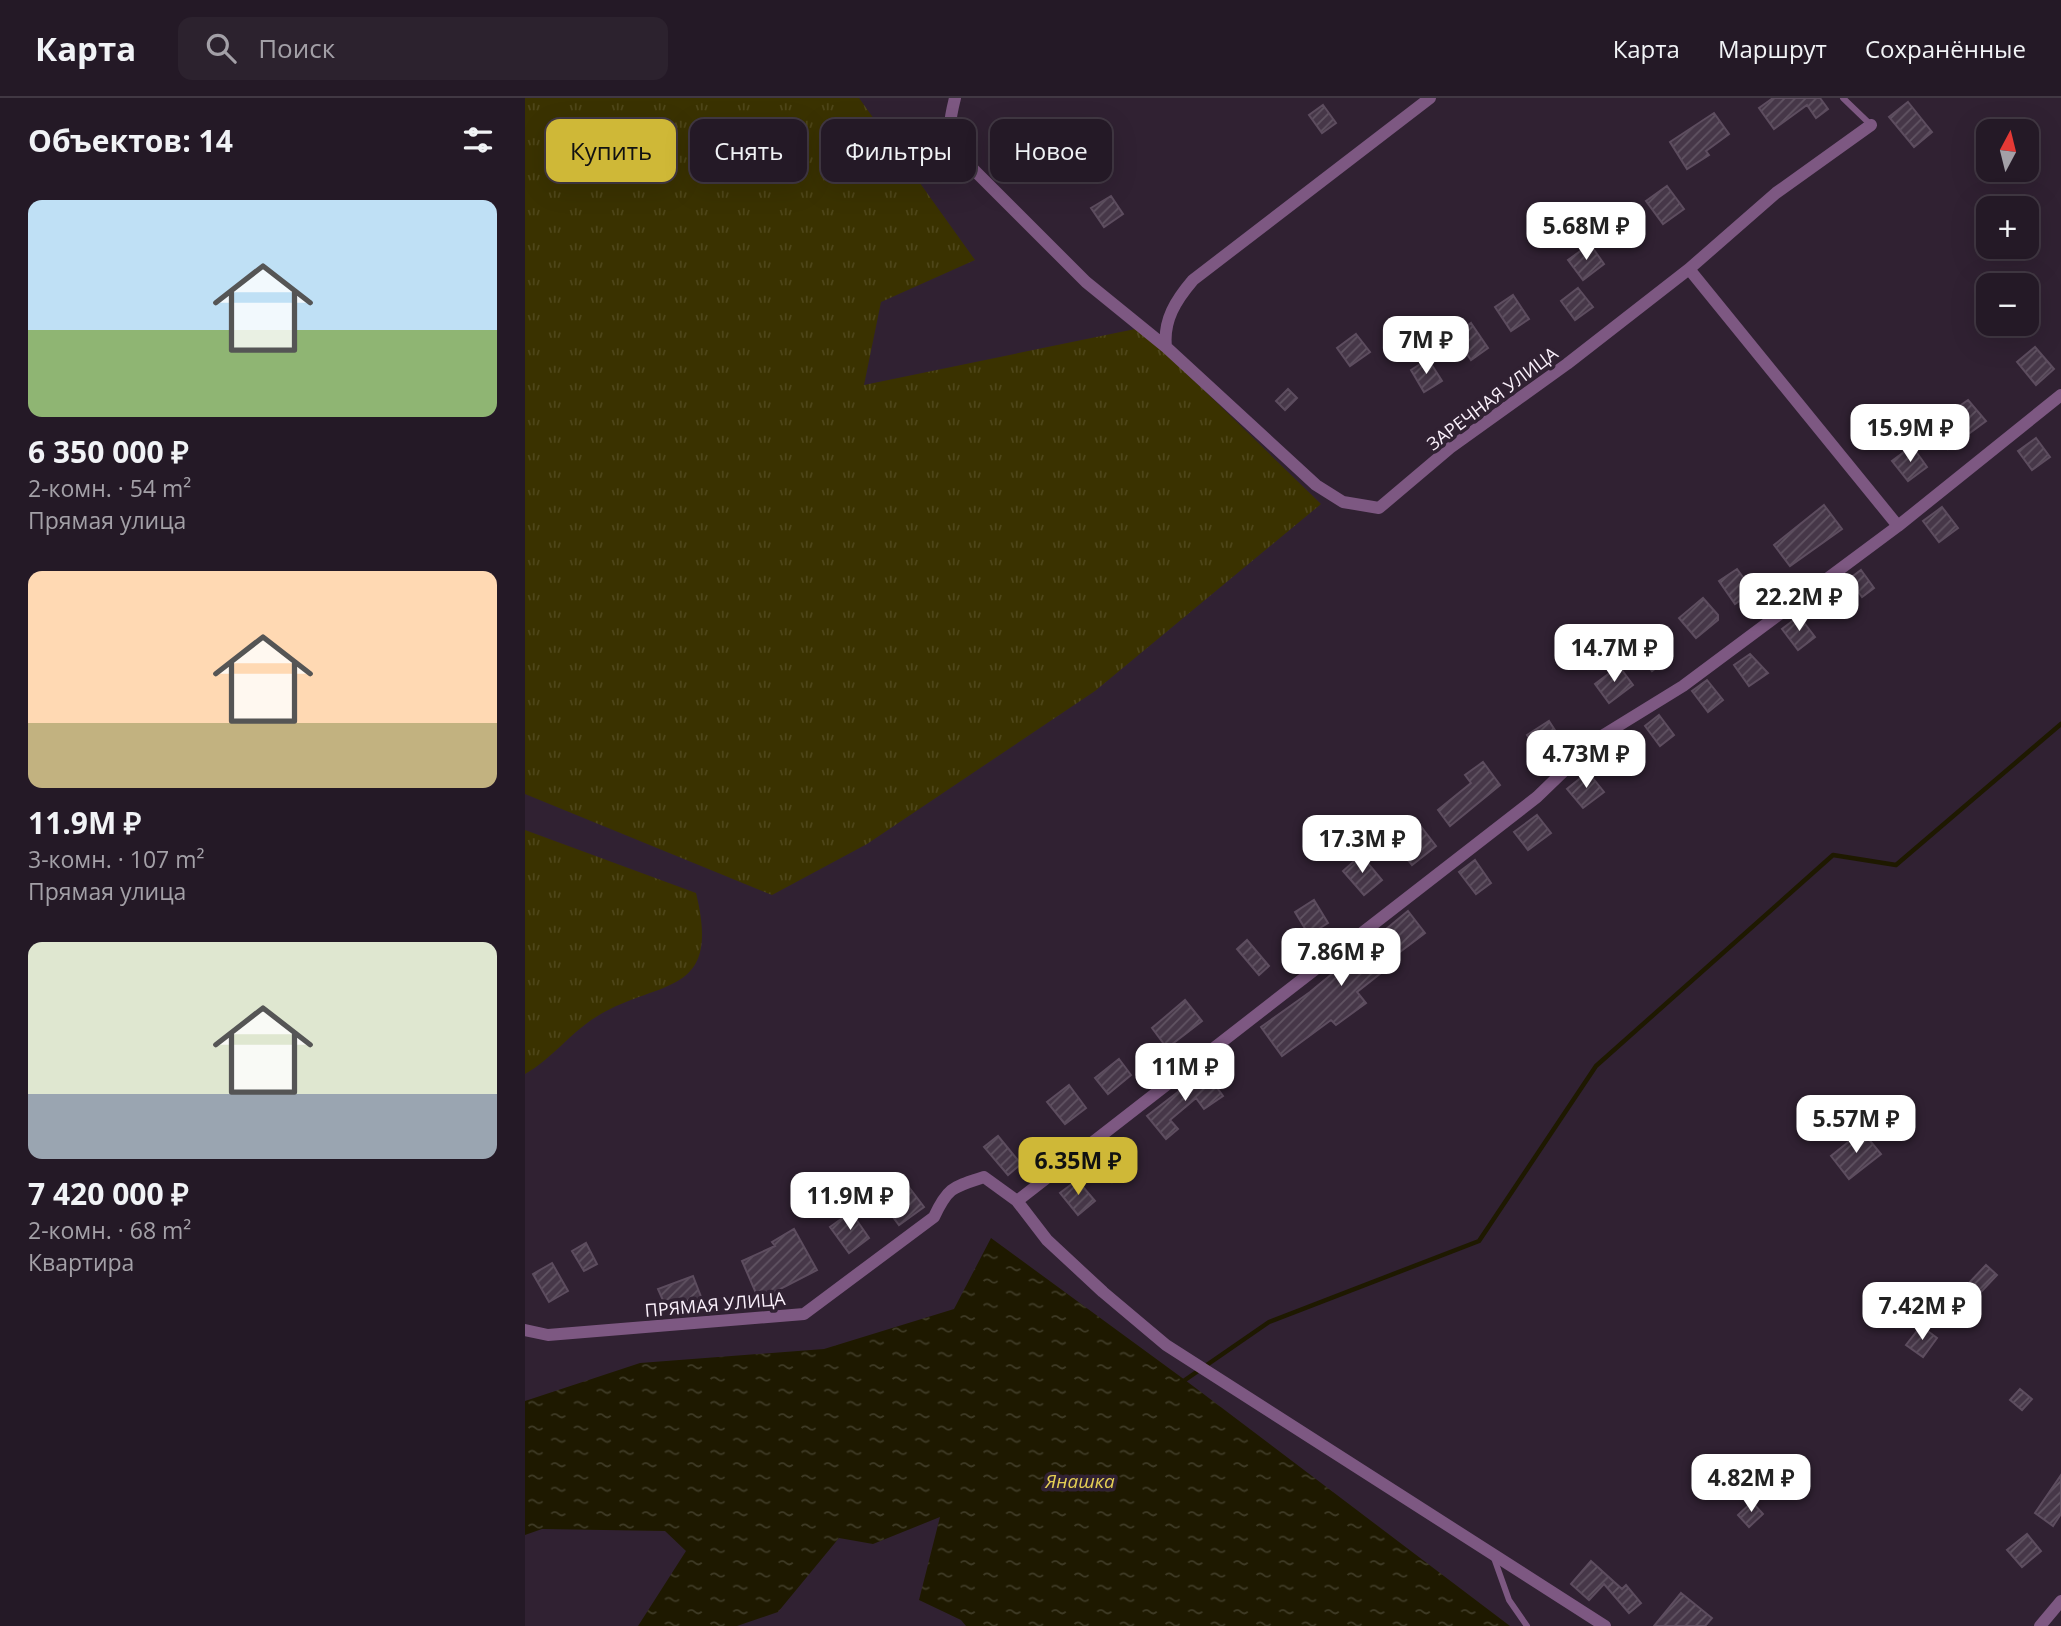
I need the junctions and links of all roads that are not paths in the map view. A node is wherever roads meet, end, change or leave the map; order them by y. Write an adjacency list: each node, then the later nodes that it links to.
1 (955, 98): 6 (street)
2 (1430, 98): 6 (street)
3 (1843, 98): 4 (lane)
4 (1871, 125): 5 (street, ЗАРЕЧНАЯ УЛИЦА)
5 (1689, 269): 6 (street, ЗАРЕЧНАЯ УЛИЦА); 8 (street)
6 (1166, 347)
7 (2061, 395): 8 (street)
8 (1898, 526): 9 (street)
9 (1017, 1201): 10 (street, ПРЯМАЯ УЛИЦА); 11 (street)
10 (525, 1330)
11 (1493, 1556): 13 (lane); 14 (street)
12 (2061, 1601): 15 (street)
13 (1527, 1626)
14 (1605, 1626)
15 (2040, 1626)

